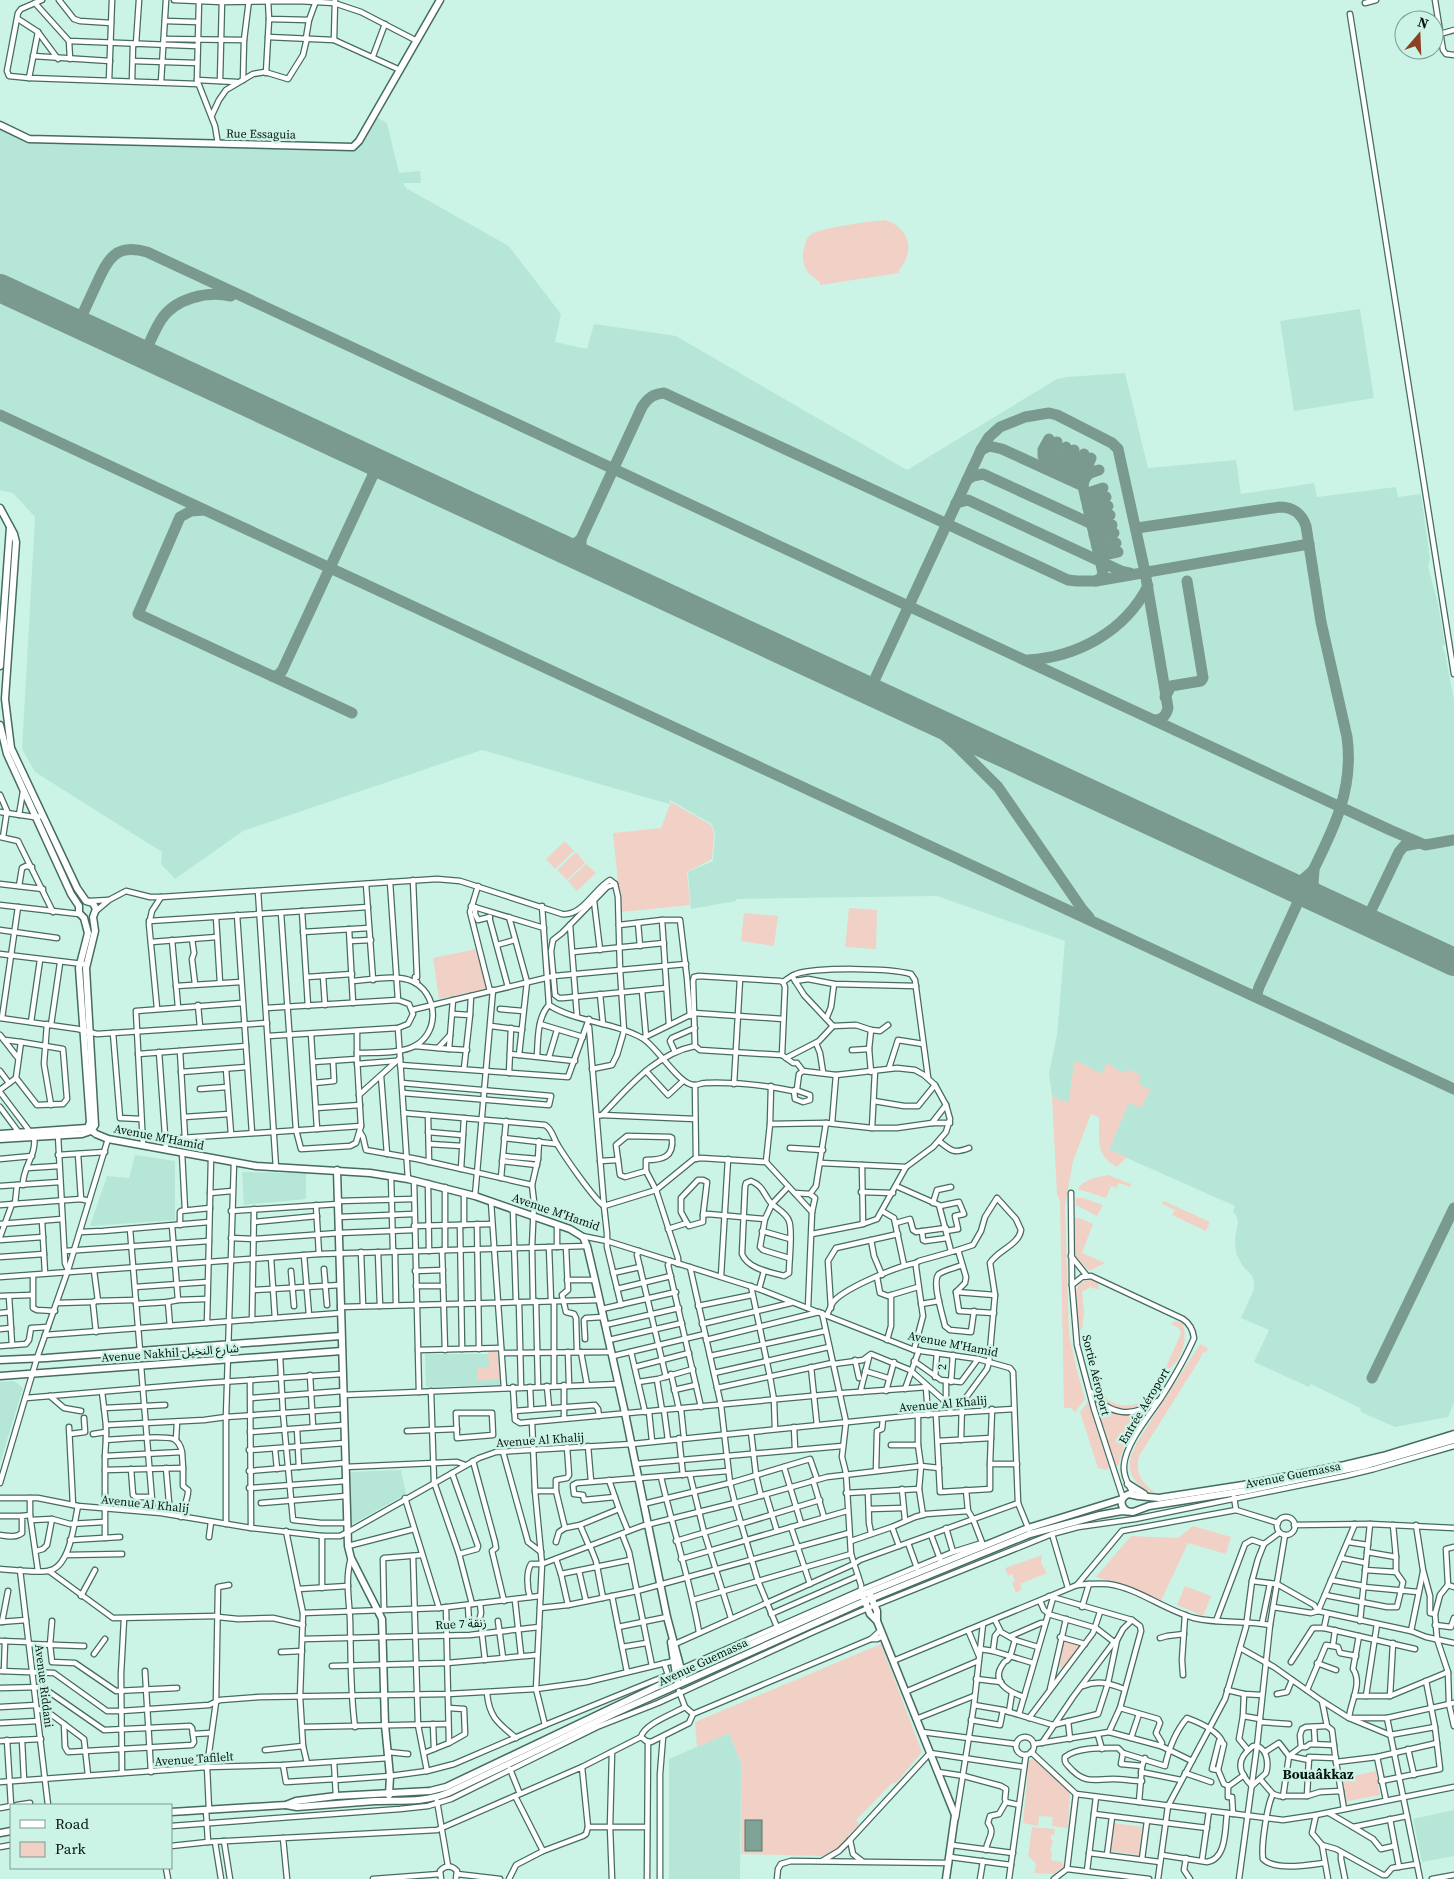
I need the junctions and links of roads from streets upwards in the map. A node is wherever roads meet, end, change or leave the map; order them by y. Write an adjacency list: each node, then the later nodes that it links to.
1 (42, 0): 16 (street)
2 (60, 0): 24 (street)
3 (112, 0): 24 (street)
4 (138, 0): 37 (street)
5 (166, 0): 22 (street)
6 (174, 0): 7 (street)
7 (199, 0): 12 (street); 23 (street)
8 (268, 0): 9 (street); 13 (street); 20 (street)
9 (298, 0): 14 (street)
10 (440, 0): 35 (street, Rue Essaguia)
11 (1376, 0): 17 (street)
12 (222, 1): 13 (street); 31 (street)
13 (249, 1): 32 (street)
14 (316, 1): 15 (street); 21 (street)
15 (334, 2): 25 (street); 33 (street)
16 (35, 3): 19 (street); 34 (street)
17 (1365, 4)
18 (1350, 14): 63 (street)
19 (18, 19): 26 (street); 50 (street)
20 (269, 19): 21 (street); 27 (street)
21 (309, 20): 28 (street)
22 (165, 21): 23 (street); 29 (street)
23 (198, 22): 30 (street)
24 (111, 23): 36 (street)
25 (385, 24): 35 (street); 41 (street)
26 (38, 32): 40 (street); 42 (street)
27 (268, 37): 28 (street); 49 (street)
28 (307, 38): 33 (street); 49 (street)
29 (164, 39): 30 (street); 38 (street)
30 (197, 40): 31 (street); 39 (street)
31 (222, 40): 32 (street); 53 (street)
32 (244, 40): 54 (street)
33 (334, 40): 41 (street)
34 (69, 41): 36 (street); 43 (street)
35 (418, 41): 48 (street, Rue Essaguia)
36 (111, 44): 37 (street); 44 (street)
37 (135, 44): 38 (street); 45 (street)
38 (164, 46): 39 (street); 46 (street)
39 (197, 46): 47 (street)
40 (33, 56): 42 (street); 50 (street)
41 (373, 56): 48 (street)
42 (58, 59): 43 (street)
43 (70, 59): 44 (street)
44 (110, 61): 51 (street)
45 (133, 61): 46 (street); 52 (street)
46 (162, 62): 47 (street); 55 (street)
47 (197, 63): 56 (street)
48 (400, 70): 59 (street, Rue Essaguia)
49 (266, 72): 54 (street)
50 (29, 78): 51 (street)
51 (109, 80): 52 (street)
52 (132, 81): 55 (street)
53 (220, 81): 54 (street); 56 (street)
54 (240, 81): 57 (street)
55 (161, 82): 56 (street)
56 (198, 82): 57 (street)
57 (212, 115): 59 (street)
58 (0, 125): 59 (street, Rue Essaguia)
59 (218, 144)
60 (0, 508): 61 (street)
61 (10, 526): 62 (street); 65 (street)
62 (0, 666)
63 (1454, 674)
64 (0, 725): 65 (street)
65 (5, 747): 66 (street); 71 (street)
66 (24, 792): 70 (street); 71 (street)
67 (0, 796): 69 (street)
68 (0, 812): 69 (street)
69 (6, 813): 70 (street); 72 (street)
70 (19, 815): 71 (street)
71 (39, 816): 85 (street); 88 (street)
72 (1, 837): 73 (street)
73 (32, 867): 79 (street); 81 (street)
74 (413, 880): 75 (street); 80 (street); 154 (street)
75 (390, 882): 77 (street); 143 (street)
76 (0, 884): 79 (street)
77 (366, 884): 82 (street); 91 (street)
78 (615, 884): 86 (street); 89 (street); 108 (street)
79 (19, 886): 81 (street)
80 (478, 886): 89 (street); 92 (street)
81 (43, 889): 94 (street)
82 (258, 891): 83 (street); 97 (street)
83 (161, 897): 84 (street); 105 (street)
84 (109, 900): 85 (street); 96 (street)
85 (88, 901): 88 (street); 96 (street)
86 (594, 901): 107 (street); 127 (street)
87 (0, 905): 90 (street)
88 (79, 906): 99 (street)
89 (542, 906): 110 (street)
90 (18, 907): 94 (street); 114 (street)
91 (368, 907): 93 (street); 109 (street)
92 (473, 907): 98 (street); 101 (street); 160 (street)
93 (302, 911): 95 (street); 113 (street)
94 (54, 912): 99 (street)
95 (281, 913): 97 (street); 176 (street)
96 (94, 914): 99 (street); 133 (street)
97 (260, 914): 100 (street); 178 (street)
98 (498, 914): 101 (street); 102 (street)
99 (82, 916): 133 (street)
100 (237, 916): 103 (street); 149 (street)
101 (489, 917): 124 (street)
102 (509, 917): 110 (street); 120 (street)
103 (216, 918): 105 (street); 115 (street)
104 (662, 920): 106 (street); 123 (street); 134 (street)
105 (149, 921): 122 (street)
106 (638, 922): 108 (street); 125 (street)
107 (570, 925): 128 (street); 140 (street)
108 (619, 925): 126 (street)
109 (369, 928): 111 (street); 119 (street)
110 (544, 928): 144 (street)
111 (349, 929): 113 (street); 121 (street)
112 (0, 930): 114 (street)
113 (303, 932): 142 (street)
114 (15, 933): 116 (street); 130 (street)
115 (217, 936): 117 (street); 152 (street)
116 (57, 938)
117 (192, 939): 118 (street); 153 (street)
118 (172, 940): 122 (street); 156 (street)
119 (371, 940): 121 (street); 146 (street)
120 (514, 940): 124 (street); 150 (street)
121 (350, 941): 137 (street)
122 (151, 942): 177 (street)
123 (664, 943): 125 (street); 135 (street)
124 (497, 945): 158 (street)
125 (640, 946): 126 (street)
126 (620, 947): 127 (street); 136 (street)
127 (600, 950): 128 (street)
128 (573, 952): 138 (street)
129 (0, 954): 130 (street)
130 (12, 956): 131 (street); 187 (street)
131 (40, 960): 132 (street); 191 (street)
132 (60, 962): 133 (street); 196 (street)
133 (83, 964): 211 (street)
134 (686, 964): 135 (street); 183 (street)
135 (664, 965): 136 (street); 159 (street)
136 (620, 970): 138 (street); 162 (street)
137 (352, 974): 139 (street); 147 (street)
138 (575, 974): 140 (street); 165 (street)
139 (323, 976): 142 (street); 171 (street)
140 (554, 976): 144 (street); 165 (street)
141 (792, 976): 148 (street); 151 (street); 157 (street)
142 (306, 977): 175 (street)
143 (397, 978): 146 (street); 154 (street); 166 (street)
144 (547, 978): 150 (street); 173 (street)
145 (740, 979): 151 (street); 183 (street); 186 (street)
146 (373, 980): 147 (street)
147 (352, 981): 169 (street)
148 (795, 981): 155 (street); 188 (street)
149 (241, 982): 152 (street); 168 (street)
150 (527, 982): 158 (street); 181 (street)
151 (783, 982): 189 (street)
152 (220, 983): 153 (street)
153 (195, 984): 156 (street)
154 (417, 984): 172 (street)
155 (834, 984): 157 (street); 188 (street)
156 (176, 986): 174 (street)
157 (916, 986): 223 (street)
158 (508, 987): 160 (street)
159 (666, 988): 161 (street); 197 (street)
160 (491, 991): 164 (street); 199 (street)
161 (642, 991): 162 (street); 219 (street)
162 (622, 993): 163 (street); 210 (street)
163 (600, 994): 165 (street); 195 (street)
164 (472, 996): 167 (street); 184 (street)
165 (576, 996): 185 (street)
166 (398, 1000): 169 (street); 180 (street)
167 (453, 1000): 172 (street); 182 (street)
168 (242, 1003): 170 (street); 193 (street)
169 (353, 1003): 171 (street)
170 (198, 1005): 174 (street); 201 (street)
171 (325, 1005): 175 (street)
172 (432, 1005): 180 (street); 226 (street)
173 (548, 1005): 185 (street); 194 (street)
174 (178, 1006): 177 (street)
175 (308, 1006): 176 (street)
176 (287, 1007): 178 (street); 216 (street)
177 (156, 1008): 208 (street)
178 (266, 1008): 192 (street)
179 (500, 1009): 181 (street)
180 (412, 1010): 202 (street)
181 (523, 1011): 205 (street)
182 (454, 1014): 184 (street); 214 (street)
183 (692, 1014): 186 (street); 197 (street); 204 (street)
184 (470, 1015): 232 (street)
185 (577, 1016): 190 (street)
186 (738, 1016): 189 (street); 237 (street)
187 (1, 1018): 191 (street)
188 (826, 1018): 200 (street)
189 (783, 1019): 243 (street)
190 (590, 1020): 195 (street); 218 (street); 257 (street)
191 (31, 1022): 196 (street)
192 (267, 1022): 193 (street); 217 (street)
193 (244, 1024): 201 (street); 225 (street)
194 (540, 1024): 206 (street); 242 (street)
195 (603, 1024): 210 (street)
196 (49, 1025): 211 (street); 224 (street)
197 (669, 1025): 219 (street)
198 (888, 1025): 207 (street)
199 (491, 1026): 203 (street); 260 (street)
200 (833, 1026): 207 (street); 222 (street)
201 (200, 1027): 208 (street)
202 (398, 1028): 209 (street); 231 (street)
203 (511, 1028): 205 (street); 240 (street)
204 (695, 1028): 227 (street); 236 (street)
205 (522, 1030): 241 (street)
206 (557, 1030): 218 (street); 245 (street)
207 (871, 1030): 230 (street)
208 (136, 1031): 212 (street); 239 (street)
209 (357, 1031): 213 (street); 238 (street)
210 (624, 1031): 219 (street); 257 (street)
211 (87, 1032): 212 (street); 307 (street)
212 (113, 1033): 297 (street)
213 (311, 1034): 216 (street); 251 (street)
214 (451, 1034): 228 (street); 229 (street)
215 (0, 1035): 220 (street)
216 (290, 1035): 217 (street); 309 (street)
217 (268, 1036): 310 (street)
218 (583, 1037): 250 (street)
219 (645, 1037): 246 (street)
220 (5, 1040): 221 (street); 244 (street)
221 (21, 1042): 224 (street); 244 (street)
222 (816, 1043): 243 (street); 264 (street)
223 (923, 1044): 254 (street); 268 (street)
224 (44, 1045): 286 (street); 286 (street)
225 (246, 1046): 234 (street); 253 (street)
226 (415, 1046): 228 (street); 231 (street)
227 (695, 1046): 236 (street); 237 (street)
228 (438, 1048): 229 (street)
229 (449, 1049): 232 (street)
230 (869, 1049): 233 (street); 262 (street)
231 (399, 1050): 238 (street); 247 (street)
232 (466, 1050): 256 (street)
233 (852, 1050)
234 (180, 1051): 235 (street); 263 (street)
235 (159, 1052): 239 (street); 324 (street)
236 (675, 1052): 246 (street)
237 (736, 1052): 243 (street); 274 (street)
238 (357, 1053): 249 (street)
239 (138, 1054): 297 (street)
240 (510, 1054): 241 (street); 265 (street)
241 (519, 1055): 242 (street)
242 (537, 1056): 245 (street)
243 (784, 1057): 261 (street)
244 (18, 1058): 269 (street)
245 (549, 1058): 250 (street)
246 (664, 1058): 258 (street); 270 (street)
247 (397, 1059): 249 (street); 252 (street); 267 (street)
248 (333, 1061): 249 (street); 251 (street); 272 (street)
249 (357, 1061): 283 (street)
250 (575, 1061): 265 (street)
251 (313, 1062): 272 (street)
252 (400, 1065): 256 (street); 273 (street)
253 (247, 1068): 255 (street); 313 (street)
254 (889, 1068): 262 (street); 268 (street)
255 (226, 1069): 263 (street); 278 (street)
256 (464, 1069): 260 (street)
257 (592, 1069): 294 (street)
258 (646, 1070): 270 (street); 294 (street)
259 (0, 1071): 271 (street)
260 (488, 1071): 265 (street); 280 (street)
261 (803, 1071): 264 (street); 276 (street)
262 (873, 1071): 266 (street); 285 (street)
263 (181, 1072): 295 (street)
264 (823, 1072): 266 (street)
265 (509, 1073)
266 (836, 1075): 303 (street)
267 (381, 1076): 283 (street); 338 (street)
268 (928, 1077): 277 (street)
269 (16, 1078): 271 (street); 286 (street)
270 (683, 1081): 275 (street)
271 (9, 1083): 281 (street)
272 (314, 1083): 290 (street)
273 (402, 1083): 280 (street); 282 (street)
274 (734, 1084): 275 (street); 276 (street)
275 (695, 1085): 299 (street)
276 (771, 1086): 304 (street)
277 (935, 1086): 285 (street); 288 (street)
278 (227, 1087): 279 (street); 292 (street)
279 (200, 1089)
280 (486, 1090): 284 (street); 284 (street)
281 (0, 1091): 315 (street)
282 (403, 1093): 284 (street); 291 (street)
283 (360, 1095): 287 (street)
284 (485, 1100): 298 (street)
285 (874, 1101): 306 (street)
286 (51, 1105)
287 (360, 1105): 290 (street); 305 (street)
288 (946, 1105): 301 (street); 302 (street)
289 (0, 1107): 317 (street)
290 (316, 1108): 308 (street)
291 (404, 1113): 293 (street); 341 (street)
292 (229, 1114): 295 (street); 316 (street)
293 (428, 1115): 296 (street); 312 (street)
294 (599, 1115): 299 (street); 349 (street)
295 (184, 1117): 320 (street)
296 (464, 1118): 298 (street); 319 (street)
297 (141, 1119): 329 (street)
298 (483, 1120): 300 (street); 363 (street)
299 (695, 1120): 346 (street)
300 (506, 1121): 321 (street); 328 (street)
301 (932, 1122): 302 (street); 306 (street)
302 (950, 1122): 326 (street)
303 (829, 1123): 304 (street); 306 (street); 334 (street)
304 (770, 1124): 352 (street)
305 (362, 1126): 308 (street); 311 (street)
306 (872, 1128)
307 (89, 1129): 315 (street); 318 (street); 323 (street, Avenue M'Hamid)
308 (317, 1129): 309 (street)
309 (296, 1130): 310 (street); 311 (street)
310 (274, 1132): 313 (street); 359 (street)
311 (360, 1132): 338 (street)
312 (428, 1132): 319 (street); 327 (street)
313 (252, 1133): 316 (street)
314 (0, 1134): 317 (street)
315 (32, 1134): 317 (street); 318 (street); 340 (street)
316 (231, 1134): 320 (street)
317 (21, 1135): 322 (street)
318 (58, 1135): 339 (street)
319 (463, 1135): 330 (street)
320 (185, 1138): 324 (street)
321 (504, 1138): 325 (street); 344 (street)
322 (0, 1139)
323 (108, 1139): 329 (street, Avenue M'Hamid); 335 (street)
324 (166, 1139): 333 (street)
325 (539, 1141): 328 (street); 345 (street)
326 (939, 1141): 332 (street); 357 (street)
327 (429, 1144): 330 (street); 351 (street)
328 (557, 1144): 398 (street)
329 (143, 1145): 333 (street, Avenue M'Hamid)
330 (462, 1146): 360 (street)
331 (790, 1148): 334 (street)
332 (968, 1148)
333 (166, 1149): 336 (street, Avenue M'Hamid)
334 (823, 1150): 353 (street)
335 (105, 1152): 337 (street); 390 (street)
336 (182, 1152): 342 (street, Avenue M'Hamid); 402 (street)
337 (78, 1154): 339 (street); 386 (street)
338 (387, 1154): 341 (street)
339 (58, 1155): 356 (street)
340 (32, 1156): 343 (street); 358 (street)
341 (406, 1157): 351 (street); 366 (street)
342 (211, 1158): 350 (street, Avenue M'Hamid); 379 (street)
343 (0, 1159)
344 (503, 1159): 345 (street); 354 (street); 365 (street)
345 (538, 1159): 354 (street)
346 (696, 1159): 347 (street); 376 (street)
347 (728, 1159): 352 (street); 411 (street)
348 (618, 1160): 349 (street); 362 (street); 362 (street)
349 (600, 1161): 398 (street)
350 (234, 1162): 359 (street, Avenue M'Hamid); 377 (street)
351 (429, 1162): 360 (street)
352 (766, 1162): 374 (street)
353 (821, 1163): 355 (street); 384 (street)
354 (537, 1165): 370 (street)
355 (862, 1165): 357 (street); 378 (street)
356 (59, 1166): 358 (street); 367 (street)
357 (906, 1167): 372 (street)
358 (27, 1168): 369 (street)
359 (276, 1168): 361 (street, Avenue M'Hamid)
360 (461, 1169): 363 (street)
361 (337, 1170): 364 (street, Avenue M'Hamid); 392 (street)
362 (646, 1171): 376 (street)
363 (478, 1174): 365 (street); 385 (street)
364 (391, 1176): 366 (street, Avenue M'Hamid); 389 (street)
365 (501, 1178): 370 (street)
366 (411, 1180): 368 (street, Avenue M'Hamid); 387 (street)
367 (60, 1182): 369 (street); 388 (street)
368 (428, 1183): 373 (street, Avenue M'Hamid); 431 (street)
369 (20, 1185): 371 (street); 394 (street)
370 (532, 1185): 413 (street)
371 (0, 1186)
372 (896, 1186): 382 (street); 393 (street)
373 (445, 1187): 380 (street, Avenue M'Hamid); 427 (street)
374 (788, 1187): 381 (street); 395 (street)
375 (951, 1187): 393 (street)
376 (656, 1190): 398 (street); 434 (street)
377 (232, 1192): 379 (street); 404 (street)
378 (861, 1192): 382 (street); 425 (street)
379 (210, 1193): 400 (street)
380 (464, 1193): 385 (street, Avenue M'Hamid); 428 (street)
381 (795, 1193): 384 (street); 406 (street)
382 (892, 1193): 405 (street)
383 (1071, 1193): 480 (street, Sortie Aéroport)
384 (810, 1194): 406 (street)
385 (476, 1196): 391 (street, Avenue M'Hamid)
386 (82, 1199): 388 (street); 390 (street)
387 (414, 1199): 389 (street); 407 (street)
388 (61, 1200): 394 (street); 415 (street)
389 (391, 1200): 392 (street); 409 (street)
390 (89, 1201): 439 (street)
391 (491, 1202): 403 (street, Avenue M'Hamid); 424 (street)
392 (338, 1203): 397 (street); 412 (street)
393 (933, 1203): 399 (street)
394 (14, 1204): 396 (street); 420 (street)
395 (772, 1204): 414 (street); 416 (street); 450 (street)
396 (0, 1205)
397 (316, 1205): 401 (street); 408 (street)
398 (604, 1206): 453 (street)
399 (940, 1206): 435 (street); 435 (street)
400 (210, 1208): 402 (street); 418 (street)
401 (254, 1209): 404 (street); 419 (street)
402 (185, 1210): 426 (street)
403 (513, 1210): 413 (street, Avenue M'Hamid); 462 (street)
404 (231, 1211): 446 (street)
405 (882, 1211): 422 (street); 425 (street)
406 (812, 1212): 442 (street)
407 (414, 1214): 409 (street); 432 (street)
408 (316, 1216): 419 (street); 441 (street)
409 (392, 1216): 412 (street); 436 (street)
410 (703, 1216): 411 (street); 421 (street); 421 (street)
411 (724, 1216): 414 (street); 509 (street)
412 (338, 1217): 440 (street)
413 (533, 1217): 429 (street, Avenue M'Hamid); 457 (street)
414 (743, 1217): 416 (street); 503 (street)
415 (62, 1219): 417 (street); 467 (street)
416 (764, 1219): 437 (street)
417 (42, 1221): 420 (street); 445 (street)
418 (210, 1222): 426 (street); 452 (street)
419 (254, 1222): 449 (street)
420 (2, 1223): 448 (street)
421 (687, 1223): 434 (street)
422 (896, 1223): 438 (street); 443 (street)
423 (477, 1224): 424 (street); 428 (street); 463 (street)
424 (492, 1224): 461 (street)
425 (863, 1224): 442 (street)
426 (180, 1225): 430 (street)
427 (445, 1225): 428 (street); 431 (street); 464 (street)
428 (462, 1225): 465 (street)
429 (557, 1225): 444 (street, Avenue M'Hamid); 459 (street)
430 (172, 1226): 433 (street); 454 (street)
431 (428, 1226): 432 (street); 471 (street)
432 (414, 1228): 436 (street); 470 (street)
433 (130, 1229): 439 (street); 456 (street)
434 (668, 1229): 490 (street)
435 (946, 1229): 438 (street); 447 (street)
436 (392, 1231): 440 (street); 469 (street)
437 (762, 1231): 450 (street); 484 (street)
438 (922, 1231): 447 (street)
439 (80, 1232): 468 (street)
440 (338, 1233): 441 (street); 476 (street)
441 (317, 1234): 449 (street); 478 (street)
442 (812, 1234): 568 (street)
443 (898, 1234): 451 (street); 492 (street)
444 (581, 1235): 453 (street, Avenue M'Hamid); 455 (street)
445 (43, 1237): 448 (street); 477 (street)
446 (231, 1238): 449 (street); 485 (street)
447 (947, 1238): 473 (street)
448 (0, 1239)
449 (254, 1239): 482 (street)
450 (790, 1239): 484 (street)
451 (871, 1240): 510 (street); 569 (street)
452 (209, 1241): 454 (street); 487 (street)
453 (607, 1241): 472 (street, Avenue M'Hamid); 506 (street)
454 (173, 1244): 456 (street); 491 (street)
455 (587, 1246): 460 (street); 514 (street)
456 (132, 1247): 468 (street); 496 (street)
457 (532, 1247): 458 (street); 462 (street); 545 (street)
458 (549, 1247): 459 (street); 546 (street)
459 (557, 1247): 460 (street)
460 (566, 1247): 513 (street)
461 (494, 1248): 462 (street); 463 (street); 551 (street)
462 (514, 1248): 552 (street)
463 (477, 1249): 465 (street); 555 (street)
464 (443, 1250): 465 (street); 471 (street); 498 (street)
465 (461, 1250): 554 (street)
466 (958, 1250): 473 (street); 493 (street); 537 (street)
467 (65, 1251): 468 (street); 488 (street)
468 (73, 1251): 499 (street)
469 (394, 1251): 470 (street); 475 (street); 560 (street)
470 (414, 1251): 471 (street); 502 (street)
471 (429, 1251)
472 (639, 1251): 486 (street, Avenue M'Hamid); 494 (street)
473 (952, 1251): 489 (street)
474 (360, 1252): 475 (street); 476 (street); 564 (street)
475 (378, 1252): 565 (street)
476 (339, 1253): 478 (street); 518 (street)
477 (44, 1254): 481 (street); 505 (street)
478 (319, 1254): 479 (street)
479 (304, 1255): 483 (street); 525 (street)
480 (1072, 1256): 511 (street); 523 (street, Sortie Aéroport)
481 (0, 1257)
482 (253, 1258): 483 (street); 485 (street); 530 (street)
483 (270, 1258): 528 (street)
484 (789, 1258): 503 (street)
485 (230, 1261): 487 (street); 584 (street)
486 (670, 1261): 490 (street, Avenue M'Hamid); 508 (street)
487 (208, 1262): 491 (street); 515 (street)
488 (65, 1263): 499 (street); 504 (street)
489 (916, 1263): 492 (street); 526 (street)
490 (678, 1264): 495 (street, Avenue M'Hamid)
491 (175, 1265): 496 (street); 517 (street)
492 (904, 1265): 510 (street)
493 (962, 1265): 533 (street); 547 (street)
494 (640, 1267): 506 (street); 516 (street)
495 (690, 1267): 509 (street, Avenue M'Hamid); 566 (street)
496 (133, 1268): 500 (street); 524 (street)
497 (324, 1269): 519 (street)
498 (443, 1270): 502 (street); 521 (street)
499 (68, 1271): 500 (street); 504 (street); 553 (street)
500 (94, 1271): 548 (street)
501 (291, 1271): 527 (street)
502 (415, 1271): 520 (street)
503 (764, 1271): 529 (street)
504 (56, 1272): 505 (street)
505 (45, 1273): 507 (street)
506 (613, 1273): 531 (street)
507 (32, 1275): 512 (street); 534 (street)
508 (672, 1276): 516 (street); 532 (street)
509 (721, 1276): 522 (street, Avenue M'Hamid)
510 (880, 1276): 536 (street); 569 (street)
511 (1087, 1276): 523 (street); 696 (street, Entrée Aéroport)
512 (0, 1277)
513 (567, 1280): 514 (street); 543 (street)
514 (595, 1280): 544 (street)
515 (207, 1282): 517 (street); 540 (street)
516 (644, 1283): 531 (street); 541 (street)
517 (177, 1284): 524 (street); 542 (street)
518 (340, 1284): 519 (street); 572 (street)
519 (325, 1286): 525 (street); 559 (street)
520 (416, 1286): 521 (street); 561 (street)
521 (443, 1286): 557 (street)
522 (751, 1286): 529 (street, Avenue M'Hamid); 535 (street)
523 (1072, 1286): 681 (street, Sortie Aéroport)
524 (135, 1287): 549 (street)
525 (307, 1287): 527 (street); 580 (street)
526 (918, 1287): 536 (street); 558 (street)
527 (292, 1288): 528 (street); 563 (street)
528 (272, 1289): 530 (street); 582 (street)
529 (759, 1289): 556 (street, Avenue M'Hamid)
530 (253, 1290): 583 (street)
531 (617, 1290): 562 (street)
532 (676, 1292): 541 (street); 567 (street)
533 (956, 1292): 537 (street); 574 (street)
534 (32, 1295): 539 (street); 571 (street)
535 (752, 1295): 566 (street); 573 (street)
536 (891, 1295): 604 (street)
537 (995, 1295): 577 (street)
538 (0, 1296): 539 (street)
539 (10, 1296): 576 (street)
540 (206, 1299): 542 (street); 585 (street)
541 (648, 1299): 562 (street); 578 (street)
542 (178, 1300): 550 (street)
543 (562, 1300): 544 (street); 546 (street); 621 (street)
544 (600, 1300): 570 (street)
545 (535, 1301): 546 (street); 552 (street); 624 (street)
546 (552, 1301): 619 (street)
547 (939, 1301): 558 (street); 574 (street)
548 (96, 1302): 549 (street); 553 (street); 597 (street)
549 (136, 1302): 550 (street); 593 (street)
550 (168, 1302): 589 (street)
551 (497, 1302): 552 (street); 555 (street); 618 (street)
552 (518, 1302): 623 (street)
553 (57, 1303): 571 (street)
554 (461, 1303): 555 (street); 557 (street); 611 (street)
555 (478, 1303): 612 (street)
556 (792, 1303): 568 (street, Avenue M'Hamid); 573 (street)
557 (444, 1304): 561 (street); 614 (street)
558 (921, 1304): 615 (street)
559 (327, 1305)
560 (396, 1305): 561 (street); 565 (street)
561 (416, 1305): 613 (street)
562 (621, 1305): 570 (street)
563 (294, 1306)
564 (362, 1306): 565 (street); 572 (street)
565 (380, 1306)
566 (698, 1306): 587 (street)
567 (679, 1308): 578 (street); 586 (street)
568 (808, 1308): 579 (street, Avenue M'Hamid)
569 (831, 1308): 579 (street)
570 (602, 1309): 581 (street)
571 (55, 1310): 590 (street)
572 (340, 1310): 580 (street); 599 (street)
573 (755, 1311): 587 (street); 591 (street)
574 (974, 1311): 577 (street)
575 (0, 1312): 576 (street)
576 (10, 1312): 592 (street)
577 (994, 1313): 641 (street)
578 (652, 1314): 588 (street); 595 (street)
579 (823, 1314): 591 (street); 596 (street); 604 (street, Avenue M'Hamid)
580 (309, 1315): 582 (street)
581 (603, 1317): 588 (street); 601 (street)
582 (275, 1318): 583 (street)
583 (252, 1320): 584 (street)
584 (229, 1321): 585 (street); 605 (street)
585 (207, 1323): 589 (street)
586 (682, 1323): 595 (street); 602 (street)
587 (702, 1324): 600 (street)
588 (606, 1325): 603 (street)
589 (170, 1326): 593 (street)
590 (48, 1327): 598 (street); 609 (street)
591 (759, 1327): 600 (street); 606 (street)
592 (11, 1328): 594 (street); 609 (street)
593 (138, 1328): 597 (street); 616 (street)
594 (0, 1329)
595 (655, 1330): 603 (street); 607 (street)
596 (825, 1330): 606 (street); 610 (street)
597 (96, 1332): 598 (street)
598 (45, 1335): 632 (street)
599 (341, 1336): 605 (street, Avenue Nakhil شارع النخيل); 617 (street)
600 (705, 1337): 602 (street); 630 (street)
601 (585, 1339)
602 (686, 1339): 607 (street); 627 (street)
603 (609, 1340): 626 (street)
604 (887, 1340): 615 (street, Avenue M'Hamid)
605 (228, 1344): 616 (street, Avenue Nakhil شارع النخيل); 635 (street)
606 (763, 1344): 630 (street); 637 (street)
607 (658, 1345): 622 (street); 636 (street)
608 (0, 1346): 609 (street)
609 (12, 1346)
610 (828, 1347): 637 (street); 642 (street)
611 (462, 1349): 612 (street); 614 (street)
612 (479, 1349): 618 (street)
613 (418, 1350): 614 (street); 688 (street)
614 (445, 1350)
615 (916, 1350): 625 (street, Avenue M'Hamid); 639 (street)
616 (140, 1351): 632 (street, Avenue Nakhil شارع النخيل)
617 (342, 1351): 629 (street, Avenue Nakhil شارع النخيل); 651 (street)
618 (502, 1351): 623 (street); 678 (street)
619 (553, 1352): 620 (street); 624 (street); 672 (street)
620 (568, 1352): 621 (street); 667 (street)
621 (579, 1352): 626 (street); 668 (street)
622 (631, 1352): 626 (street); 644 (street)
623 (521, 1353): 624 (street); 674 (street)
624 (537, 1353): 670 (street)
625 (937, 1353): 628 (street, Avenue M'Hamid); 657 (street)
626 (612, 1354): 666 (street)
627 (689, 1354): 636 (street); 646 (street)
628 (953, 1355): 633 (street, Avenue M'Hamid); 664 (street, 2)
629 (280, 1356): 635 (street, Avenue Nakhil شارع النخيل); 658 (street)
630 (710, 1356): 649 (street)
631 (870, 1356): 638 (street); 640 (street); 648 (street)
632 (37, 1358): 634 (street, Avenue Nakhil شارع النخيل); 650 (street)
633 (978, 1359): 641 (street, Avenue M'Hamid); 664 (street)
634 (0, 1360)
635 (228, 1360): 643 (street, Avenue Nakhil شارع النخيل); 663 (street)
636 (662, 1360): 644 (street); 655 (street)
637 (767, 1360): 649 (street); 656 (street)
638 (855, 1360): 642 (street); 659 (street)
639 (914, 1361): 647 (street); 657 (street)
640 (894, 1362): 647 (street); 660 (street)
641 (989, 1362): 711 (street, Avenue M'Hamid); 717 (street)
642 (833, 1364): 645 (street); 690 (street)
643 (141, 1366): 650 (street, Avenue Nakhil شارع النخيل); 677 (street)
644 (635, 1367): 665 (street)
645 (811, 1368): 656 (street); 693 (street)
646 (693, 1369): 652 (street); 669 (street)
647 (910, 1370): 676 (street); 680 (street)
648 (865, 1371): 659 (street); 660 (street)
649 (714, 1373): 679 (street)
650 (33, 1374): 654 (street, Avenue Nakhil شارع النخيل); 694 (street)
651 (342, 1374): 653 (street); 689 (street)
652 (671, 1374): 655 (street); 682 (street)
653 (310, 1375): 658 (street); 687 (street)
654 (0, 1376)
655 (666, 1377): 662 (street)
656 (770, 1377): 679 (street); 697 (street)
657 (934, 1377): 664 (street)
658 (281, 1378): 661 (street); 691 (street)
659 (861, 1378): 684 (street)
660 (888, 1378): 685 (street)
661 (250, 1380): 663 (street); 695 (street)
662 (656, 1380): 665 (street); 713 (street)
663 (227, 1381): 677 (street); 726 (street)
664 (948, 1381): 698 (street, 2)
665 (638, 1382): 716 (street)
666 (619, 1384): 668 (street); 720 (street)
667 (567, 1385): 668 (street); 672 (street); 702 (street)
668 (588, 1385)
669 (696, 1385): 682 (street); 703 (street)
670 (538, 1386): 671 (street); 675 (street)
671 (547, 1386): 672 (street); 706 (street)
672 (554, 1386)
673 (513, 1387): 674 (street); 678 (street); 715 (street)
674 (521, 1387): 675 (street)
675 (530, 1387): 708 (street)
676 (927, 1387): 680 (street); 698 (street); 722 (street)
677 (142, 1388): 686 (street); 700 (street)
678 (504, 1388): 683 (street)
679 (717, 1388): 701 (street)
680 (905, 1389): 685 (street)
681 (1088, 1389): 696 (street); 842 (street, Sortie Aéroport)
682 (674, 1390): 709 (street)
683 (431, 1391): 688 (street); 745 (street)
684 (862, 1391): 685 (street); 690 (street)
685 (886, 1391)
686 (102, 1392): 692 (street); 704 (street)
687 (311, 1392): 689 (street); 691 (street); 712 (street)
688 (419, 1392): 689 (street)
689 (343, 1393): 707 (street)
690 (839, 1393): 693 (street); 734 (street)
691 (282, 1395): 695 (street); 718 (street)
692 (50, 1396): 694 (street); 714 (street)
693 (815, 1397): 697 (street); 737 (street)
694 (26, 1398): 818 (street)
695 (251, 1398): 724 (street)
696 (1161, 1399): 820 (street, Entrée Aéroport)
697 (774, 1400): 701 (street); 743 (street)
698 (944, 1401): 719 (street)
699 (165, 1405): 700 (street)
700 (144, 1406): 704 (street); 731 (street)
701 (721, 1406): 703 (street); 753 (street)
702 (565, 1407): 706 (street); 725 (street); 728 (street)
703 (701, 1407): 709 (street)
704 (104, 1408): 735 (street)
705 (540, 1408): 706 (street); 708 (street); 730 (street)
706 (549, 1408)
707 (344, 1409): 712 (street); 736 (street)
708 (531, 1409): 715 (street)
709 (680, 1409): 713 (street); 755 (street)
710 (992, 1409): 711 (street, Avenue Al Khalij); 717 (street, Avenue Al Khalij); 756 (street)
711 (1014, 1409): 789 (street)
712 (312, 1410): 718 (street); 739 (street)
713 (663, 1410): 716 (street); 759 (street)
714 (81, 1411)
715 (514, 1411): 733 (street)
716 (647, 1412): 720 (street); 762 (street)
717 (961, 1412): 719 (street, Avenue Al Khalij); 760 (street)
718 (284, 1413): 724 (street); 744 (street)
719 (951, 1413): 723 (street, Avenue Al Khalij)
720 (626, 1414): 725 (street); 765 (street)
721 (918, 1415): 722 (street, Avenue Al Khalij); 729 (street, Avenue Al Khalij); 767 (street)
722 (928, 1415): 723 (street, Avenue Al Khalij)
723 (936, 1415): 763 (street)
724 (250, 1416): 726 (street); 748 (street)
725 (599, 1416): 728 (street)
726 (226, 1417): 732 (street); 883 (street)
727 (84, 1418): 750 (street)
728 (564, 1418): 730 (street)
729 (883, 1419): 734 (street, Avenue Al Khalij); 805 (street)
730 (539, 1421): 733 (street)
731 (145, 1422): 732 (street); 735 (street); 754 (street)
732 (177, 1422): 758 (street)
733 (532, 1422): 775 (street)
734 (846, 1422): 737 (street, Avenue Al Khalij); 769 (street)
735 (106, 1425): 747 (street)
736 (344, 1425): 739 (street); 764 (street)
737 (817, 1425): 740 (street, Avenue Al Khalij)
738 (69, 1427): 750 (street)
739 (313, 1427): 741 (street)
740 (794, 1427): 743 (street, Avenue Al Khalij); 776 (street)
741 (297, 1429): 744 (street); 771 (street)
742 (457, 1429): 742 (street); 745 (street)
743 (775, 1429): 749 (street, Avenue Al Khalij)
744 (285, 1430): 748 (street); 772 (street)
745 (431, 1430): 746 (street); 786 (street)
746 (407, 1431)
747 (106, 1432): 751 (street); 757 (street)
748 (250, 1432): 777 (street)
749 (751, 1432): 753 (street, Avenue Al Khalij); 781 (street)
750 (70, 1434): 850 (street)
751 (93, 1434)
752 (1454, 1434): 831 (street, Avenue Guemassa)
753 (725, 1435): 755 (street, Avenue Al Khalij); 783 (street)
754 (146, 1438): 757 (street); 758 (street); 780 (street)
755 (682, 1438): 759 (street, Avenue Al Khalij); 784 (street)
756 (991, 1438): 760 (street); 788 (street)
757 (106, 1440): 782 (street)
758 (176, 1440): 778 (street)
759 (668, 1440): 762 (street, Avenue Al Khalij)
760 (961, 1440): 763 (street)
761 (1454, 1440): 831 (street, Avenue Guemassa)
762 (652, 1441): 765 (street, Avenue Al Khalij)
763 (938, 1441): 798 (street)
764 (345, 1443): 771 (street); 790 (street)
765 (632, 1444): 768 (street, Avenue Al Khalij); 787 (street)
766 (891, 1445): 767 (street)
767 (918, 1445): 792 (street)
768 (588, 1446): 773 (street, Avenue Al Khalij); 816 (street)
769 (842, 1446): 776 (street); 807 (street)
770 (1454, 1446): 831 (street, Avenue Guemassa)
771 (298, 1447): 772 (street); 793 (street)
772 (286, 1448): 774 (street); 797 (street)
773 (567, 1448): 775 (street, Avenue Al Khalij); 828 (street)
774 (275, 1449): 777 (street); 801 (street)
775 (534, 1449): 779 (street, Avenue Al Khalij); 827 (street)
776 (795, 1449): 781 (street)
777 (249, 1450): 803 (street)
778 (182, 1452): 780 (street); 796 (street)
779 (503, 1452): 785 (street, Avenue Al Khalij); 933 (street)
780 (148, 1454): 782 (street); 800 (street)
781 (753, 1454): 783 (street); 810 (street)
782 (105, 1456): 802 (street)
783 (727, 1456): 784 (street); 804 (street)
784 (681, 1460): 787 (street); 809 (street)
785 (473, 1461): 791 (street, Avenue Al Khalij); 1004 (street)
786 (433, 1463): 790 (street); 791 (street); 817 (street)
787 (635, 1464): 812 (street)
788 (990, 1464): 789 (street); 826 (street)
789 (1017, 1464): 848 (street)
790 (345, 1465): 793 (street); 815 (street)
791 (465, 1465): 806 (street, Avenue Al Khalij)
792 (921, 1466): 798 (street); 805 (street); 825 (street)
793 (299, 1467): 797 (street)
794 (784, 1467): 810 (street); 814 (street); 822 (street)
795 (166, 1468): 796 (street); 800 (street); 863 (street)
796 (183, 1468): 869 (street)
797 (288, 1468): 801 (street); 821 (street)
798 (939, 1468): 826 (street)
799 (131, 1469): 800 (street); 802 (street); 836 (street)
800 (149, 1469): 836 (street)
801 (277, 1469): 803 (street)
802 (105, 1470): 853 (street)
803 (249, 1471): 823 (street)
804 (728, 1471): 808 (street); 819 (street)
805 (876, 1471): 807 (street)
806 (452, 1472): 817 (street, Avenue Al Khalij); 937 (street)
807 (846, 1473): 814 (street); 832 (street)
808 (690, 1474): 809 (street); 829 (street)
809 (683, 1475): 811 (street)
810 (756, 1475): 819 (street); 833 (street)
811 (661, 1477): 812 (street); 841 (street)
812 (638, 1479): 813 (street); 849 (street)
813 (610, 1480): 816 (street); 837 (street)
814 (815, 1480): 822 (street); 844 (street)
815 (346, 1481): 821 (street); 835 (street)
816 (591, 1481): 837 (street)
817 (434, 1482): 840 (street, Avenue Al Khalij); 937 (street)
818 (0, 1483)
819 (730, 1483): 829 (street); 847 (street)
820 (1128, 1484): 834 (street, Entrée Aéroport); 843 (street)
821 (289, 1485): 823 (street); 845 (street)
822 (789, 1487): 833 (street); 851 (street)
823 (249, 1488): 893 (street)
824 (902, 1489): 825 (street); 830 (street); 852 (street)
825 (919, 1489): 865 (street)
826 (966, 1490): 859 (street)
827 (535, 1491): 828 (street); 933 (street)
828 (556, 1491): 894 (street)
829 (694, 1492): 841 (street); 862 (street)
830 (868, 1492): 832 (street); 854 (street)
831 (1233, 1492): 843 (street, Avenue Guemassa); 855 (street, Avenue Guemassa); 857 (street); 909 (street, Avenue Guemassa)
832 (846, 1493): 858 (street)
833 (764, 1495): 847 (street); 864 (street)
834 (1135, 1495): 842 (street); 843 (street, Avenue Guemassa); 855 (street)
835 (346, 1496): 845 (street); 878 (street)
836 (151, 1497): 861 (street)
837 (615, 1497): 856 (street)
838 (0, 1498): 839 (street, Avenue Al Khalij)
839 (30, 1498): 850 (street, Avenue Al Khalij); 868 (street)
840 (405, 1498): 897 (street); 902 (street, Avenue Al Khalij)
841 (666, 1498): 849 (street); 872 (street)
842 (1123, 1498): 860 (street); 901 (street, Avenue Guemassa)
843 (1152, 1498)
844 (820, 1500): 851 (street); 870 (street)
845 (291, 1501): 846 (street); 875 (street)
846 (261, 1503)
847 (735, 1503): 862 (street); 879 (street)
848 (1018, 1503): 873 (street); 901 (street)
849 (643, 1504): 887 (street)
850 (76, 1506): 853 (street, Avenue Al Khalij); 882 (street)
851 (796, 1506): 864 (street); 880 (street)
852 (903, 1508): 854 (street); 874 (street)
853 (104, 1509): 861 (street, Avenue Al Khalij); 876 (street)
854 (869, 1509): 907 (street)
855 (1137, 1509): 860 (street)
856 (619, 1510): 884 (street); 899 (street)
857 (1236, 1510): 881 (street); 978 (street)
858 (847, 1511): 870 (street); 904 (street)
859 (968, 1511): 865 (street); 873 (street)
860 (1127, 1511): 901 (street, Avenue Guemassa)
861 (152, 1512): 863 (street, Avenue Al Khalij)
862 (699, 1512): 872 (street); 903 (street)
863 (170, 1514): 869 (street, Avenue Al Khalij)
864 (772, 1514): 879 (street); 900 (street)
865 (923, 1515): 874 (street)
866 (0, 1516): 867 (street)
867 (22, 1516): 868 (street); 911 (street)
868 (31, 1517): 871 (street); 932 (street)
869 (181, 1517): 877 (street, Avenue Al Khalij)
870 (824, 1517): 880 (street)
871 (52, 1519): 882 (street); 932 (street)
872 (671, 1519): 887 (street); 918 (street)
873 (973, 1519): 895 (street); 924 (street)
874 (906, 1520): 892 (street)
875 (306, 1521): 878 (street); 905 (street)
876 (104, 1522): 882 (street); 914 (street)
877 (211, 1522): 883 (street, Avenue Al Khalij); 913 (street)
878 (347, 1523): 902 (street)
879 (740, 1523): 903 (street); 917 (street)
880 (801, 1523): 891 (street)
881 (1278, 1523): 890 (street); 910 (street)
882 (74, 1524): 916 (street)
883 (226, 1524): 893 (street, Avenue Al Khalij)
884 (580, 1524): 894 (street); 926 (street)
885 (1355, 1524): 886 (street); 890 (street); 921 (street)
886 (1370, 1524): 888 (street); 928 (street)
887 (648, 1525): 899 (street); 977 (street)
888 (1393, 1525): 889 (street); 942 (street)
889 (1416, 1525): 896 (street); 961 (street)
890 (1294, 1526): 910 (street)
891 (791, 1527): 900 (street); 929 (street)
892 (892, 1527): 907 (street); 927 (street)
893 (250, 1528): 898 (street, Avenue Al Khalij)
894 (565, 1528): 920 (street)
895 (946, 1528): 908 (street); 934 (street)
896 (1454, 1528)
897 (414, 1529): 925 (street); 940 (street)
898 (286, 1531): 905 (street, Avenue Al Khalij); 985 (street)
899 (628, 1531): 906 (street)
900 (777, 1531): 917 (street)
901 (1029, 1531): 924 (street, Avenue Guemassa); 996 (street, Avenue Guemassa)
902 (348, 1532): 912 (street, Avenue Al Khalij); 925 (street)
903 (704, 1532): 918 (street); 931 (street)
904 (849, 1533): 919 (street); 929 (street)
905 (306, 1534): 912 (street, Avenue Al Khalij)
906 (622, 1534): 926 (street); 949 (street)
907 (871, 1534): 919 (street)
908 (931, 1534): 922 (street); 944 (street)
909 (1052, 1534): 984 (street); 996 (street, Avenue Guemassa)
910 (1282, 1534): 923 (street); 975 (street)
911 (0, 1535)
912 (322, 1536): 983 (street)
913 (209, 1537)
914 (105, 1538): 915 (street); 916 (street)
915 (120, 1538)
916 (70, 1540): 939 (street)
917 (746, 1540): 931 (street); 948 (street)
918 (676, 1541): 947 (street)
919 (851, 1541): 938 (street)
920 (556, 1542)
921 (1348, 1542): 928 (street); 945 (street)
922 (908, 1543): 927 (street); 955 (street)
923 (1264, 1544): 971 (street); 1039 (street)
924 (983, 1545): 934 (street); 996 (street, Avenue Guemassa)
925 (348, 1546): 943 (street)
926 (589, 1546): 946 (street); 953 (street)
927 (899, 1546): 952 (street)
928 (1368, 1546): 935 (street)
929 (797, 1547): 948 (street); 954 (street)
930 (1454, 1548): 979 (street)
931 (710, 1550): 947 (street); 959 (street)
932 (36, 1551): 962 (street)
933 (541, 1552): 951 (street)
934 (953, 1552): 944 (street)
935 (1367, 1552): 942 (street); 950 (street)
936 (122, 1554): 939 (street)
937 (459, 1554): 1008 (street)
938 (851, 1554): 952 (street); 954 (street)
939 (66, 1555): 963 (street)
940 (422, 1555): 941 (street); 1015 (street)
941 (413, 1556): 1014 (street); 1017 (street)
942 (1396, 1557): 965 (street)
943 (351, 1558): 980 (street); 1017 (street)
944 (940, 1558): 955 (street)
945 (1341, 1558): 950 (street); 969 (street)
946 (556, 1559): 951 (street); 966 (street)
947 (682, 1559): 968 (street)
948 (752, 1559): 959 (street); 970 (street)
949 (630, 1560): 953 (street); 988 (street)
950 (1366, 1563): 960 (street)
951 (542, 1564): 994 (street); 998 (street)
952 (854, 1564): 967 (street); 972 (street)
953 (598, 1567): 964 (street); 1000 (street)
954 (803, 1567): 970 (street); 972 (street)
955 (917, 1568): 996 (street)
956 (0, 1569): 957 (street)
957 (20, 1570): 962 (street); 1034 (street, Avenue Riddani)
958 (94, 1570): 993 (street)
959 (716, 1570): 968 (street); 989 (street)
960 (1365, 1570): 965 (street); 981 (street)
961 (1423, 1570): 990 (street); 997 (street)
962 (38, 1571): 963 (street)
963 (49, 1571): 993 (street)
964 (579, 1571): 966 (street); 1005 (street)
965 (1396, 1572): 986 (street)
966 (562, 1574): 1010 (street)
967 (858, 1576): 996 (street); 1022 (street)
968 (687, 1578): 977 (street); 1002 (street)
969 (1331, 1580): 981 (street); 991 (street)
970 (758, 1581): 989 (street); 1009 (street)
971 (1252, 1581): 974 (street); 1040 (street)
972 (810, 1584): 1009 (street)
973 (1089, 1584): 978 (street); 1012 (street); 1026 (street)
974 (1270, 1584): 975 (street); 1045 (street)
975 (1277, 1584): 1013 (street); 1019 (street)
976 (229, 1585): 1027 (street)
977 (660, 1585): 988 (street); 1028 (street)
978 (1077, 1585): 984 (street)
979 (1448, 1585): 982 (street); 992 (street)
980 (348, 1586): 983 (street); 1018 (street)
981 (1364, 1587): 986 (street); 1006 (street)
982 (1454, 1587)
983 (322, 1588): 985 (street)
984 (1068, 1588): 999 (street)
985 (298, 1589): 1021 (street)
986 (1400, 1590): 990 (street); 1006 (street)
987 (8, 1591): 1042 (street)
988 (636, 1591): 995 (street); 1043 (street)
989 (721, 1591): 1002 (street); 1029 (street)
990 (1418, 1592): 1062 (street)
991 (1325, 1595): 1006 (street); 1019 (street)
992 (1440, 1595): 997 (street); 1025 (street)
993 (81, 1596): 1032 (street)
994 (540, 1596): 998 (street); 1016 (street)
995 (612, 1596): 1000 (street); 1054 (street)
996 (866, 1596): 1058 (street, Avenue Guemassa); 1066 (street); 1136 (street, Avenue Guemassa); 1149 (street)
997 (1430, 1596): 1025 (street)
998 (530, 1597): 1001 (street)
999 (1051, 1597): 1003 (street); 1012 (street); 1023 (street)
1000 (603, 1598): 1005 (street)
1001 (515, 1600): 1004 (street); 1057 (street)
1002 (693, 1600): 1065 (street)
1003 (1040, 1600): 1023 (street); 1035 (street)
1004 (504, 1601): 1007 (street)
1005 (586, 1601): 1010 (street)
1006 (1362, 1602): 1041 (street)
1007 (480, 1603): 1008 (street); 1067 (street)
1008 (470, 1604): 1011 (street); 1046 (street)
1009 (766, 1604): 1022 (street); 1029 (street)
1010 (568, 1606): 1016 (street)
1011 (446, 1607): 1015 (street); 1069 (street)
1012 (1082, 1607): 1020 (street)
1013 (1273, 1607): 1019 (street); 1050 (street)
1014 (415, 1608): 1015 (street); 1017 (street); 1070 (street)
1015 (439, 1608)
1016 (540, 1608): 1053 (street)
1017 (381, 1609): 1018 (street); 1074 (street)
1018 (350, 1610): 1021 (street); 1073 (street)
1019 (1318, 1611): 1024 (street)
1020 (1100, 1612): 1036 (street); 1055 (street)
1021 (303, 1613): 1049 (street)
1022 (771, 1614): 1058 (street)
1023 (1048, 1614): 1033 (street); 1044 (street)
1024 (1327, 1614): 1041 (street); 1056 (street)
1025 (1435, 1614): 1051 (street)
1026 (1185, 1615): 1030 (street); 1052 (street)
1027 (218, 1617): 1032 (street); 1049 (street); 1167 (street)
1028 (667, 1617): 1043 (street); 1064 (street)
1029 (731, 1618): 1065 (street)
1030 (1194, 1618): 1039 (street); 1052 (street)
1031 (1454, 1618): 1051 (street)
1032 (124, 1619): 1148 (street)
1033 (1066, 1619): 1055 (street); 1072 (street)
1034 (26, 1620): 1042 (street); 1084 (street, Avenue Riddani)
1035 (995, 1620): 1047 (street); 1061 (street)
1036 (1132, 1620): 1082 (street); 1143 (street)
1037 (52, 1621): 1090 (street)
1038 (498, 1621): 1063 (street)
1039 (1216, 1621): 1040 (street)
1040 (1246, 1621): 1045 (street); 1094 (street)
1041 (1360, 1621): 1048 (street)
1042 (1, 1622)
1043 (642, 1622): 1054 (street); 1083 (street)
1044 (1045, 1622): 1075 (street); 1092 (street)
1045 (1262, 1623): 1050 (street)
1046 (469, 1624)
1047 (983, 1624): 1059 (street); 1096 (street)
1048 (1377, 1624): 1062 (street); 1080 (street)
1049 (303, 1625): 1078 (street)
1050 (1270, 1625): 1114 (street)
1051 (1435, 1625): 1079 (street)
1052 (1185, 1626): 1068 (street)
1053 (539, 1627): 1057 (street, Rue 7 زنقة); 1101 (street)
1054 (618, 1627): 1093 (street)
1055 (1096, 1628): 1082 (street); 1088 (street)
1056 (1324, 1628): 1060 (street); 1110 (street)
1057 (518, 1630): 1063 (street, Rue 7 زنقة); 1102 (street)
1058 (778, 1630): 1129 (street, Avenue Guemassa)
1059 (968, 1630): 1106 (street); 1109 (street)
1060 (1335, 1630): 1071 (street); 1089 (street)
1061 (999, 1631): 1075 (street); 1098 (street)
1062 (1411, 1631): 1079 (street)
1063 (500, 1632): 1067 (street, Rue 7 زنقة); 1105 (street)
1064 (671, 1632): 1087 (street); 1108 (street)
1065 (699, 1632): 1087 (street)
1066 (882, 1633): 1109 (street); 1180 (street)
1067 (482, 1634): 1069 (street, Rue 7 زنقة); 1107 (street)
1068 (1184, 1634): 1076 (street); 1130 (street)
1069 (447, 1635): 1070 (street, Rue 7 زنقة); 1111 (street)
1070 (416, 1636): 1074 (street, Rue 7 زنقة); 1116 (street)
1071 (1359, 1636): 1080 (street); 1104 (street)
1072 (1060, 1637): 1088 (street); 1117 (street)
1073 (350, 1638): 1074 (street, Rue 7 زنقة); 1078 (street, Rue 7 زنقة); 1119 (street)
1074 (384, 1638): 1120 (street)
1075 (1013, 1638): 1092 (street); 1103 (street)
1076 (1160, 1638)
1077 (105, 1639): 1100 (street)
1078 (303, 1639): 1097 (street)
1079 (1437, 1639): 1086 (street); 1128 (street)
1080 (1375, 1640): 1085 (street); 1163 (street)
1081 (2, 1641): 1084 (street); 1125 (street)
1082 (1116, 1641): 1137 (street); 1138 (street)
1083 (646, 1642): 1093 (street); 1121 (street)
1084 (29, 1643): 1090 (street); 1126 (street, Avenue Riddani)
1085 (1393, 1643): 1095 (street); 1164 (street)
1086 (1454, 1643)
1087 (675, 1644): 1129 (street)
1088 (1085, 1644): 1123 (street)
1089 (1333, 1645): 1104 (street); 1115 (street)
1090 (50, 1646): 1091 (street); 1148 (street)
1091 (84, 1646)
1092 (1038, 1646): 1113 (street)
1093 (622, 1647): 1127 (street)
1094 (1240, 1648): 1114 (street); 1146 (street)
1095 (1415, 1649)
1096 (980, 1650): 1098 (street); 1106 (street)
1097 (302, 1651): 1099 (street); 1165 (street)
1098 (993, 1651): 1103 (street)
1099 (281, 1652)
1100 (94, 1654)
1101 (537, 1654): 1102 (street); 1142 (street)
1102 (521, 1655): 1105 (street)
1103 (1010, 1656): 1113 (street); 1134 (street)
1104 (1356, 1656): 1162 (street)
1105 (503, 1658): 1107 (street)
1106 (979, 1659): 1131 (street); 1150 (street)
1107 (485, 1660): 1111 (street)
1108 (674, 1661): 1112 (street); 1129 (street)
1109 (893, 1661): 1150 (street)
1110 (1291, 1662)
1111 (447, 1663): 1116 (street); 1153 (street)
1112 (664, 1663): 1121 (street); 1196 (street)
1113 (1033, 1663): 1161 (street)
1114 (1266, 1663): 1132 (street); 1158 (street)
1115 (1317, 1663): 1124 (street); 1147 (street)
1116 (417, 1664): 1120 (street); 1157 (street)
1117 (1055, 1664): 1123 (street); 1145 (street)
1118 (332, 1666): 1119 (street)
1119 (350, 1666): 1120 (street); 1159 (street)
1120 (385, 1666): 1156 (street)
1121 (652, 1666): 1127 (street)
1122 (145, 1670): 1144 (street)
1123 (1064, 1670): 1145 (street)
1124 (1336, 1670)
1125 (2, 1671): 1126 (street)
1126 (32, 1671): 1139 (street, Avenue Riddani); 1178 (street)
1127 (627, 1672): 1142 (street)
1128 (1448, 1672): 1133 (street); 1135 (street)
1129 (680, 1673): 1136 (street); 1299 (street, Avenue Guemassa)
1130 (1184, 1674)
1131 (976, 1680): 1134 (street); 1160 (street)
1132 (1292, 1680): 1147 (street); 1155 (street)
1133 (1426, 1681): 1164 (street); 1176 (street)
1134 (1000, 1682): 1152 (street)
1135 (1451, 1682): 1168 (street)
1136 (681, 1683): 1149 (street); 1312 (street, Avenue Guemassa)
1137 (1108, 1683): 1138 (street); 1143 (street); 1191 (street)
1138 (1082, 1686): 1200 (street)
1139 (34, 1687): 1140 (street); 1171 (street, Avenue Riddani); 1209 (street)
1140 (0, 1688)
1141 (177, 1688): 1144 (street)
1142 (536, 1689): 1151 (street); 1196 (street)
1143 (1124, 1689): 1174 (street)
1144 (146, 1690): 1148 (street); 1175 (street)
1145 (1050, 1690): 1184 (street)
1146 (1227, 1690): 1154 (street); 1208 (street)
1147 (1307, 1690): 1166 (street)
1148 (121, 1692): 1178 (street)
1149 (682, 1692): 1172 (street); 1271 (street)
1150 (905, 1692): 1187 (street)
1151 (487, 1693): 1153 (street); 1218 (street)
1152 (1012, 1693): 1161 (street); 1179 (street)
1153 (448, 1694): 1157 (street); 1173 (street)
1154 (1244, 1694): 1158 (street); 1183 (street)
1155 (1276, 1694)
1156 (384, 1695): 1157 (street); 1159 (street); 1198 (street)
1157 (417, 1695): 1199 (street)
1158 (1262, 1695): 1189 (street)
1159 (351, 1696): 1165 (street); 1204 (street)
1160 (974, 1696): 1169 (street); 1187 (street)
1161 (1024, 1696): 1181 (street)
1162 (1354, 1696): 1163 (street); 1185 (street)
1163 (1366, 1696): 1164 (street)
1164 (1390, 1696)
1165 (300, 1697): 1167 (street); 1203 (street)
1166 (1322, 1701): 1185 (street); 1201 (street)
1167 (216, 1702): 1175 (street); 1212 (street)
1168 (1452, 1704): 1176 (street); 1202 (street)
1169 (974, 1705): 1177 (street); 1188 (street)
1170 (0, 1707): 1171 (street)
1171 (37, 1707): 1190 (street, Avenue Riddani); 1193 (street)
1172 (685, 1707): 1180 (street); 1217 (street)
1173 (449, 1708): 1195 (street); 1226 (street)
1174 (1120, 1708): 1182 (street); 1211 (street)
1175 (148, 1709): 1178 (street); 1207 (street)
1176 (1431, 1709): 1186 (street); 1206 (street)
1177 (1003, 1710): 1179 (street); 1188 (street)
1178 (121, 1712): 1209 (street)
1179 (1009, 1712): 1181 (street)
1180 (693, 1714): 1216 (street)
1181 (1019, 1714): 1184 (street)
1182 (1139, 1714): 1220 (street); 1236 (street)
1183 (1243, 1716): 1189 (street); 1246 (street)
1184 (1029, 1718): 1200 (street)
1185 (1349, 1718): 1186 (street); 1215 (street)
1186 (1386, 1718): 1215 (street)
1187 (916, 1719): 1210 (street)
1188 (971, 1720): 1219 (street)
1189 (1260, 1720): 1197 (street); 1237 (street)
1190 (38, 1721): 1192 (street); 1224 (street, Avenue Riddani)
1191 (1068, 1721): 1200 (street); 1221 (street)
1192 (0, 1723)
1193 (64, 1724): 1244 (street); 1244 (street)
1194 (433, 1724): 1195 (street); 1199 (street); 1241 (street)
1195 (448, 1724): 1226 (street)
1196 (545, 1724): 1218 (street)
1197 (1289, 1724)
1198 (385, 1725): 1199 (street); 1204 (street); 1255 (street)
1199 (418, 1725): 1247 (street)
1200 (1053, 1725): 1228 (street)
1201 (1327, 1726): 1205 (street); 1233 (street)
1202 (1454, 1726)
1203 (302, 1727): 1204 (street); 1235 (street)
1204 (355, 1727)
1205 (1314, 1727): 1232 (street); 1238 (street)
1206 (1435, 1727): 1215 (street); 1229 (street)
1207 (149, 1729): 1209 (street); 1213 (street); 1234 (street)
1208 (1210, 1729): 1243 (street); 1262 (street); 1296 (street)
1209 (121, 1731): 1240 (street)
1210 (922, 1732): 1219 (street); 1251 (street)
1211 (1109, 1732): 1214 (street); 1220 (street)
1212 (212, 1733): 1213 (street); 1268 (street)
1213 (193, 1734): 1234 (street)
1214 (1098, 1735): 1221 (street); 1242 (street)
1215 (1390, 1735): 1250 (street)
1216 (663, 1736): 1227 (street); 1392 (street)
1217 (641, 1737): 1227 (street); 1248 (street)
1218 (516, 1738): 1272 (street)
1219 (968, 1738): 1230 (street); 1258 (street)
1220 (1131, 1738): 1236 (street)
1221 (1070, 1739): 1228 (street)
1222 (7, 1740): 1223 (street); 1225 (street); 1290 (street)
1223 (22, 1740): 1224 (street); 1288 (street)
1224 (41, 1740): 1284 (street, Avenue Riddani)
1225 (0, 1741)
1226 (449, 1742): 1241 (street)
1227 (648, 1742): 1344 (street)
1228 (1042, 1743): 1231 (street)
1229 (1437, 1743): 1239 (street); 1279 (street)
1230 (1016, 1744): 1231 (street); 1252 (street)
1231 (1034, 1744): 1252 (street)
1232 (1315, 1744): 1233 (street); 1238 (street)
1233 (1334, 1745): 1261 (street)
1234 (150, 1746): 1240 (street); 1273 (street)
1235 (303, 1746): 1245 (street); 1264 (street)
1236 (1162, 1746): 1243 (street)
1237 (1257, 1746): 1246 (street); 1249 (street); 1297 (street)
1238 (1301, 1747): 1256 (street)
1239 (1408, 1748): 1250 (street); 1279 (street)
1240 (121, 1749): 1244 (street); 1276 (street)
1241 (434, 1749): 1247 (street)
1242 (1102, 1749): 1253 (street); 1291 (street)
1243 (1169, 1749): 1262 (street); 1267 (street)
1244 (86, 1750): 1280 (street)
1245 (265, 1750)
1246 (1248, 1750): 1278 (street)
1247 (424, 1752): 1272 (street)
1248 (612, 1752): 1269 (street); 1343 (street)
1249 (1264, 1752): 1256 (street); 1286 (street)
1250 (1393, 1752): 1257 (street); 1287 (street)
1251 (930, 1753): 1258 (street); 1274 (street); 1350 (street)
1252 (1029, 1753): 1270 (street); 1302 (street)
1253 (1123, 1753): 1259 (street); 1266 (street)
1254 (408, 1754): 1255 (street, Avenue Tafilelt)
1255 (389, 1755): 1263 (street, Avenue Tafilelt); 1281 (street)
1256 (1289, 1756): 1260 (street); 1309 (street)
1257 (1377, 1757): 1261 (street); 1292 (street)
1258 (966, 1758): 1270 (street); 1282 (street)
1259 (1145, 1758): 1266 (street); 1267 (street)
1260 (1309, 1760): 1261 (street); 1306 (street)
1261 (1336, 1760): 1300 (street)
1262 (1192, 1761): 1277 (street)
1263 (334, 1762): 1264 (street, Avenue Tafilelt); 1285 (street)
1264 (307, 1763): 1265 (street, Avenue Tafilelt)
1265 (283, 1765): 1268 (street, Avenue Tafilelt); 1285 (street)
1266 (1142, 1766): 1275 (street)
1267 (1165, 1766): 1283 (street)
1268 (207, 1767): 1273 (street, Avenue Tafilelt); 1323 (street)
1269 (582, 1767): 1304 (street); 1342 (street)
1270 (1024, 1767): 1320 (street)
1271 (510, 1770): 1304 (street); 1312 (street)
1272 (427, 1771): 1281 (street)
1273 (151, 1772): 1276 (street, Avenue Tafilelt)
1274 (938, 1772): 1282 (street); 1338 (street)
1275 (1142, 1772): 1283 (street); 1291 (street)
1276 (122, 1773): 1280 (street, Avenue Tafilelt)
1277 (1186, 1773): 1289 (street); 1295 (street)
1278 (1244, 1775): 1296 (street); 1297 (street)
1279 (1414, 1775): 1287 (street)
1280 (88, 1776): 1284 (street, Avenue Tafilelt)
1281 (390, 1776): 1285 (street); 1301 (street)
1282 (964, 1776): 1313 (street); 1338 (street)
1283 (1160, 1776): 1289 (street)
1284 (45, 1779): 1288 (street, Avenue Tafilelt); 1318 (street, Avenue Riddani)
1285 (335, 1779): 1305 (street)
1286 (1260, 1779): 1297 (street); 1303 (street)
1287 (1399, 1779): 1292 (street); 1307 (street)
1288 (24, 1780): 1290 (street, Avenue Tafilelt)
1289 (1181, 1780): 1321 (street)
1290 (8, 1781): 1294 (street, Avenue Tafilelt); 1316 (street)
1291 (1142, 1781): 1314 (street)
1292 (1381, 1781): 1310 (street)
1293 (1454, 1781): 1298 (street)
1294 (0, 1782)
1295 (1211, 1782)
1296 (1228, 1786): 1329 (street)
1297 (1252, 1786): 1330 (street)
1298 (1454, 1786): 1307 (street)
1299 (435, 1790): 1301 (street, Avenue Guemassa); 1312 (street)
1300 (1341, 1791): 1306 (street); 1322 (street)
1301 (389, 1793): 1305 (street, Avenue Guemassa); 1311 (street)
1302 (1076, 1794): 1308 (street); 1378 (street)
1303 (1273, 1794): 1309 (street); 1334 (street)
1304 (518, 1795): 1347 (street); 1359 (street)
1305 (336, 1796): 1319 (street, Avenue Guemassa)
1306 (1306, 1796): 1309 (street)
1307 (1403, 1796): 1310 (street); 1332 (street)
1308 (1096, 1797): 1314 (street); 1328 (street)
1309 (1283, 1797)
1310 (1386, 1800): 1322 (street)
1311 (389, 1801): 1312 (street, Avenue Guemassa); 1319 (street, Avenue Guemassa)
1312 (437, 1801): 1337 (street); 1347 (street)
1313 (1006, 1802): 1320 (street); 1358 (street)
1314 (1139, 1802): 1321 (street)
1315 (30, 1803): 1317 (street)
1316 (11, 1804)
1317 (24, 1804)
1318 (48, 1804)
1319 (286, 1805): 1323 (street, Avenue Guemassa)
1320 (1020, 1805): 1360 (street)
1321 (1168, 1806): 1324 (street); 1339 (street)
1322 (1344, 1809): 1327 (street)
1323 (207, 1810): 1325 (street, Avenue Guemassa); 1337 (street)
1324 (1209, 1811): 1326 (street); 1346 (street)
1325 (172, 1812)
1326 (1227, 1813): 1329 (street); 1368 (street)
1327 (1328, 1813): 1331 (street); 1345 (street)
1328 (1094, 1814): 1333 (street); 1361 (street)
1329 (1233, 1814): 1330 (street)
1330 (1247, 1815): 1334 (street); 1402 (street)
1331 (1316, 1815): 1334 (street); 1356 (street)
1332 (1407, 1816): 1335 (street); 1374 (street)
1333 (1112, 1817): 1336 (street); 1363 (street)
1334 (1268, 1818): 1373 (street)
1335 (1390, 1820): 1340 (street); 1357 (street)
1336 (1147, 1822): 1339 (street); 1367 (street)
1337 (207, 1823): 1341 (street); 1352 (street)
1338 (955, 1823): 1354 (street)
1339 (1165, 1824): 1346 (street); 1364 (street)
1340 (1366, 1825): 1345 (street); 1348 (street)
1341 (172, 1826)
1342 (588, 1827): 1343 (street); 1359 (street)
1343 (610, 1827): 1344 (street); 1390 (street)
1344 (647, 1827): 1391 (street)
1345 (1353, 1827): 1348 (street)
1346 (1207, 1828): 1368 (street)
1347 (442, 1829): 1349 (street); 1376 (street)
1348 (1368, 1835): 1357 (street)
1349 (283, 1838): 1351 (street); 1386 (street)
1350 (850, 1840): 1369 (street); 1370 (street)
1351 (224, 1841): 1353 (street); 1385 (street)
1352 (208, 1842): 1353 (street); 1355 (street)
1353 (215, 1842): 1384 (street)
1354 (952, 1845): 1358 (street); 1366 (street)
1355 (172, 1846)
1356 (1322, 1846): 1362 (street); 1373 (street)
1357 (1394, 1846): 1377 (street)
1358 (986, 1850): 1360 (street)
1359 (542, 1851): 1389 (street)
1360 (1013, 1853): 1375 (street)
1361 (1089, 1853): 1363 (street); 1379 (street)
1362 (1341, 1853): 1377 (street); 1404 (street)
1363 (1107, 1855): 1367 (street)
1364 (1162, 1855): 1365 (street); 1372 (street)
1365 (1186, 1858): 1368 (street); 1401 (street)
1366 (949, 1860): 1370 (street); 1371 (street); 1394 (street)
1367 (1142, 1860): 1372 (street)
1368 (1202, 1860)
1369 (822, 1861): 1370 (street); 1393 (street)
1370 (862, 1862)
1371 (983, 1862): 1375 (street); 1395 (street)
1372 (1160, 1862): 1400 (street)
1373 (1324, 1863): 1403 (street)
1374 (1417, 1864): 1377 (street); 1405 (street)
1375 (1011, 1865): 1396 (street)
1376 (448, 1866): 1382 (street); 1383 (street)
1377 (1399, 1867)
1378 (1067, 1869): 1379 (street); 1397 (street)
1379 (1087, 1871): 1380 (street)
1380 (1097, 1873): 1398 (street); 1399 (street)
1381 (1454, 1874): 1406 (street)
1382 (440, 1876): 1387 (street)
1383 (457, 1876): 1388 (street)
1384 (220, 1879)
1385 (230, 1879)
1386 (287, 1879)
1387 (374, 1879)
1388 (500, 1879)
1389 (509, 1879)
1390 (612, 1879)
1391 (647, 1879)
1392 (660, 1879)
1393 (777, 1879)
1394 (946, 1879)
1395 (980, 1879)
1396 (1009, 1879)
1397 (1054, 1879)
1398 (1096, 1879)
1399 (1148, 1879)
1400 (1158, 1879)
1401 (1190, 1879)
1402 (1239, 1879)
1403 (1328, 1879)
1404 (1345, 1879)
1405 (1420, 1879)
1406 (1432, 1879)

